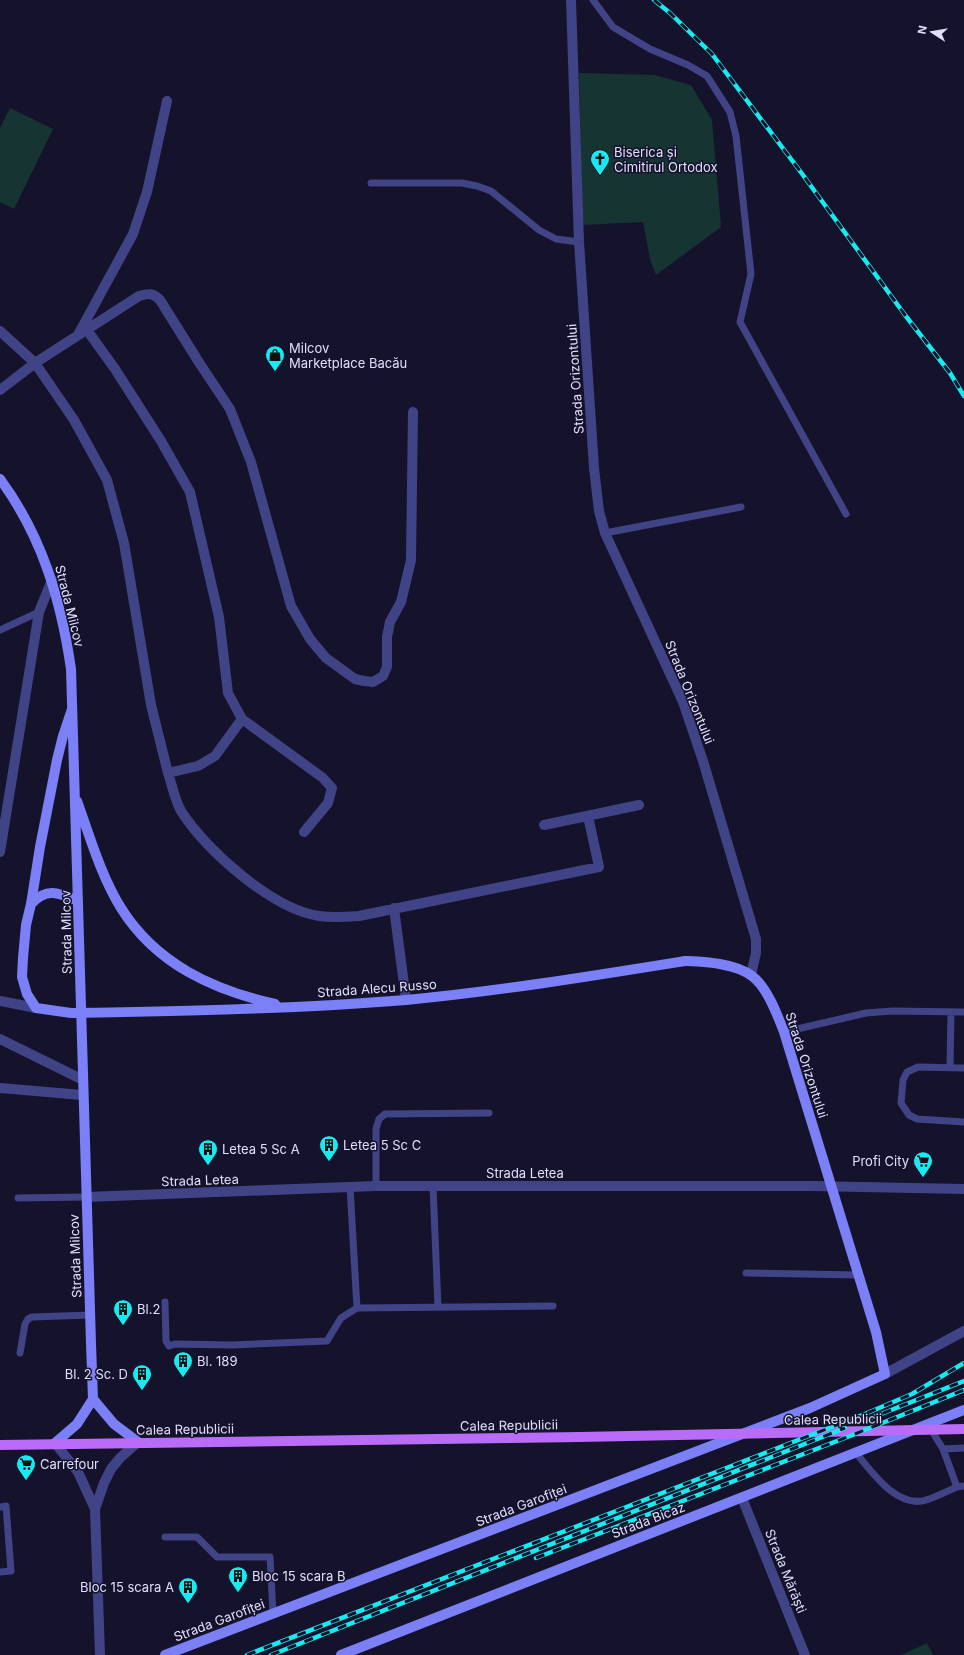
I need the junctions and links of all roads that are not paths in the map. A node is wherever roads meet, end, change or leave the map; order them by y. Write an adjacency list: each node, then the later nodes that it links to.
1 (571, 0): 5 (street, Strada Orizontului)
2 (593, 0): 14 (lane)
3 (167, 101): 8 (street)
4 (371, 183): 5 (lane)
5 (579, 242): 15 (street, Strada Orizontului)
6 (87, 330): 8 (street); 11 (street); 20 (street)
7 (0, 331): 9 (street)
8 (77, 336): 9 (street)
9 (35, 363): 10 (street); 21 (street)
10 (0, 390)
11 (413, 412)
12 (0, 479): 16 (street, Strada Milcov)
13 (741, 507): 15 (lane)
14 (846, 514)
15 (606, 534): 31 (street, Strada Orizontului)
16 (52, 580): 17 (street); 19 (street, Strada Milcov)
17 (39, 612): 18 (lane); 27 (street)
18 (0, 630)
19 (72, 709): 22 (street, Strada Milcov); 29 (street)
20 (242, 719): 21 (street); 26 (street)
21 (168, 773): 30 (street)
22 (74, 791): 28 (street, Strada Milcov); 34 (street)
23 (639, 805): 24 (street)
24 (588, 816): 25 (street); 30 (street)
25 (544, 825)
26 (304, 832)
27 (0, 852)
28 (78, 901): 29 (street); 42 (street, Strada Milcov)
29 (31, 904): 35 (street)
30 (394, 908): 32 (street)
31 (752, 976): 32 (street, Strada Alecu Russo); 38 (street, Strada Orizontului)
32 (406, 1000): 34 (street, Strada Alecu Russo)
33 (0, 1001): 35 (street, Strada Alecu Russo)
34 (290, 1007): 35 (street, Strada Alecu Russo)
35 (36, 1008)
36 (951, 1012): 37 (lane); 38 (lane); 40 (lane)
37 (964, 1012)
38 (784, 1032): 50 (street, Strada Orizontului)
39 (0, 1039): 42 (street)
40 (950, 1066): 41 (lane); 46 (lane)
41 (964, 1068)
42 (81, 1079): 44 (street, Strada Milcov)
43 (0, 1088): 44 (street)
44 (82, 1095): 52 (street, Strada Milcov)
45 (489, 1114): 47 (lane)
46 (964, 1122)
47 (376, 1186): 48 (street, Strada Letea); 49 (street, Strada Letea)
48 (433, 1186): 50 (street, Strada Letea); 58 (lane)
49 (350, 1187): 52 (street, Strada Letea); 59 (lane)
50 (831, 1187): 51 (street, Strada Letea); 55 (street, Strada Orizontului)
51 (964, 1189)
52 (86, 1197): 53 (lane); 60 (street, Strada Milcov)
53 (18, 1198)
54 (746, 1273): 55 (lane)
55 (858, 1275): 63 (street, Strada Orizontului)
56 (165, 1302): 59 (lane)
57 (553, 1306): 58 (lane)
58 (438, 1307): 59 (lane)
59 (357, 1308)
60 (90, 1315): 62 (lane); 64 (street, Strada Milcov)
61 (964, 1332): 63 (street)
62 (20, 1353)
63 (885, 1374): 80 (street, Strada Garofiței)
64 (92, 1399): 68 (street); 69 (street)
65 (964, 1410): 66 (street, Strada Bicaz)
66 (928, 1424): 72 (lane); 73 (street, Strada Bicaz)
67 (964, 1429): 68 (main road, Calea Republicii)
68 (138, 1442): 69 (main road, Calea Republicii); 77 (street)
69 (55, 1443): 70 (main road, Calea Republicii); 77 (street)
70 (0, 1444)
71 (964, 1448): 72 (lane)
72 (942, 1449): 74 (lane)
73 (856, 1453): 74 (lane); 75 (street, Strada Bicaz)
74 (961, 1486)
75 (742, 1498): 83 (street, Strada Bicaz); 84 (street, Strada Mărăști)
76 (0, 1507): 79 (lane)
77 (95, 1509): 81 (street)
78 (165, 1538): 80 (lane)
79 (0, 1572)
80 (273, 1613): 82 (street, Strada Garofiței)
81 (100, 1655)
82 (165, 1655)
83 (342, 1655)
84 (805, 1655)

